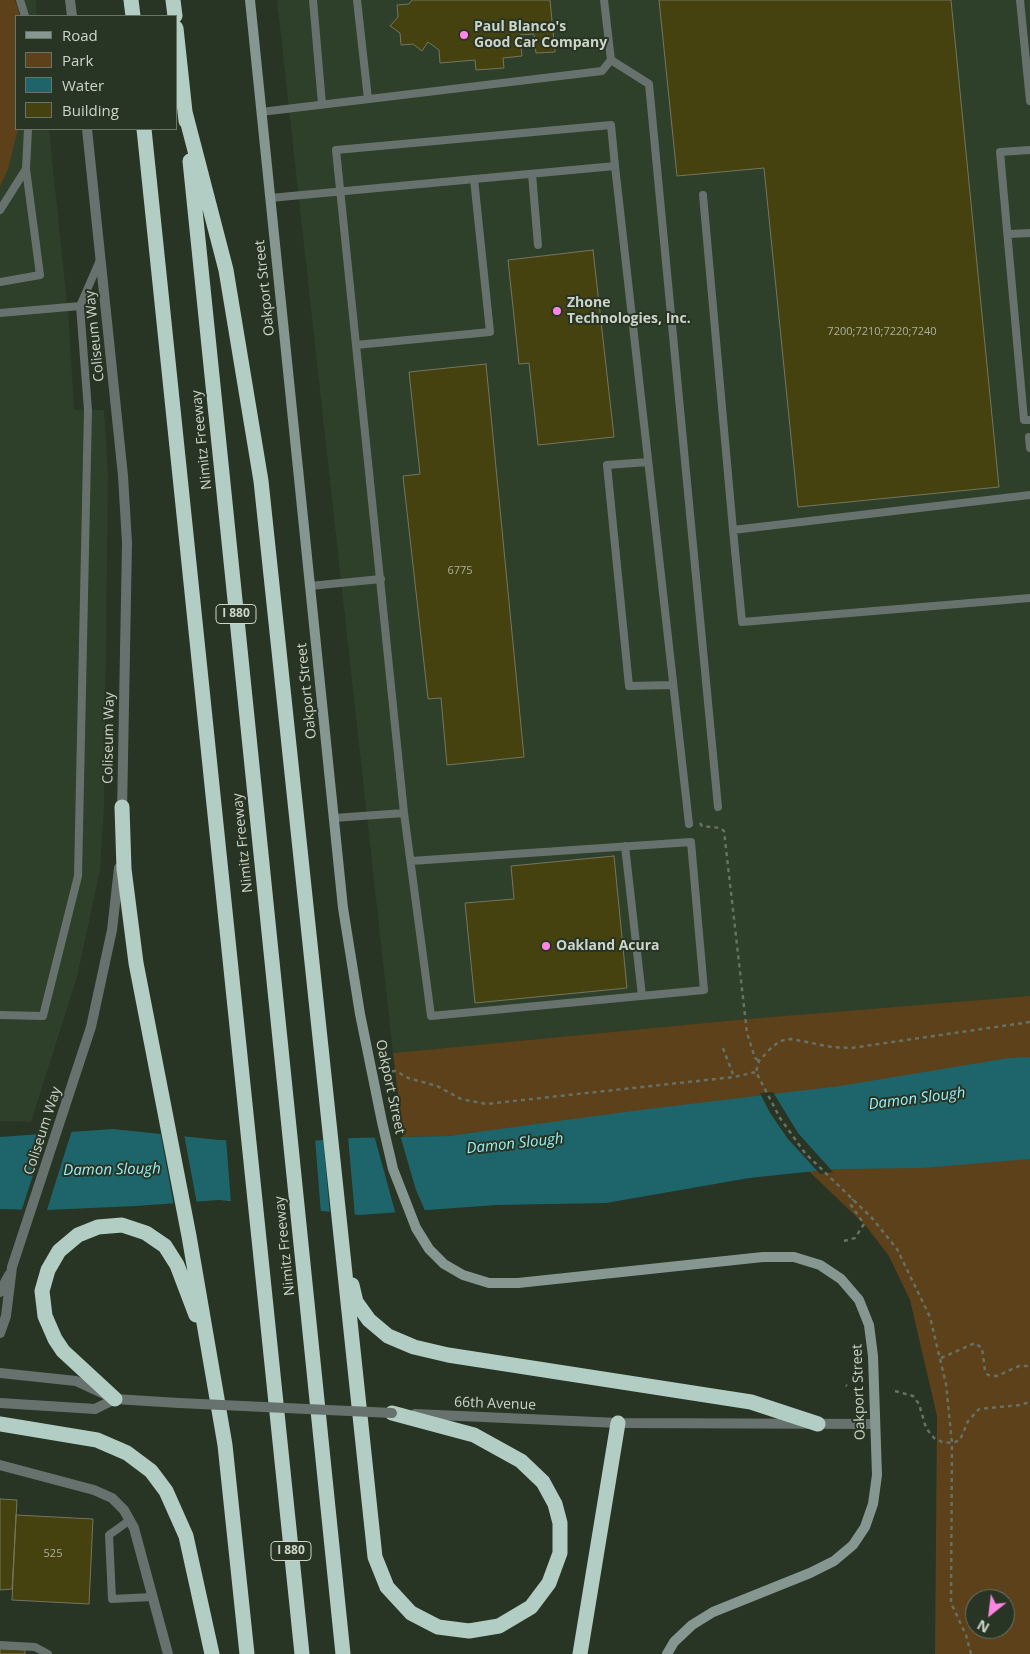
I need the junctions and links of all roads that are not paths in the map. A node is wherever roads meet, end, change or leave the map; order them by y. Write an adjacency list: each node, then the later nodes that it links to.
1 (20, 0): 10 (lane)
2 (70, 0): 11 (street)
3 (131, 0): 12 (highway)
4 (173, 0): 13 (highway)
5 (250, 0): 20 (main road, Oakport Street)
6 (313, 0): 18 (lane)
7 (357, 0): 16 (lane)
8 (604, 0): 15 (lane)
9 (1020, 0): 17 (lane)
10 (25, 15)
11 (72, 15)
12 (133, 15)
13 (175, 15)
14 (178, 47): 19 (highway, Nimitz Freeway / I 880)
15 (611, 60): 16 (lane); 52 (lane)
16 (368, 99): 18 (lane)
17 (1030, 101)
18 (322, 104): 20 (lane)
19 (185, 112): 60 (highway); 82 (highway, Nimitz Freeway / I 880)
20 (261, 112): 31 (main road, Oakport Street)
21 (28, 130): 26 (lane)
22 (87, 130): 36 (street, Coliseum Way)
23 (144, 130): 81 (highway, Nimitz Freeway / I 880)
24 (1030, 150): 34 (lane)
25 (615, 166): 27 (lane); 29 (lane); 44 (lane)
26 (26, 169): 32 (lane); 37 (lane)
27 (532, 174): 28 (lane); 35 (lane)
28 (474, 179): 29 (lane); 40 (lane)
29 (340, 191): 31 (lane); 40 (lane)
30 (703, 195): 46 (lane)
31 (270, 198): 48 (main road, Oakport Street)
32 (0, 210)
33 (1030, 233): 34 (lane)
34 (1009, 234): 41 (lane)
35 (538, 245)
36 (100, 260): 38 (lane); 51 (street, Coliseum Way)
37 (0, 282)
38 (80, 306): 39 (lane); 59 (lane)
39 (0, 313)
40 (356, 345): 47 (lane)
41 (1030, 420)
42 (1029, 437): 43 (lane)
43 (1030, 448)
44 (648, 462): 50 (lane); 50 (lane)
45 (1030, 495): 46 (lane)
46 (732, 530): 49 (lane)
47 (381, 580): 48 (lane); 53 (lane)
48 (310, 586): 54 (main road, Oakport Street)
49 (1030, 598)
50 (673, 684): 55 (lane)
51 (122, 807): 61 (street, Coliseum Way); 64 (highway)
52 (718, 807)
53 (404, 813): 54 (lane); 57 (lane)
54 (334, 818): 72 (main road, Oakport Street)
55 (689, 824)
56 (625, 846): 57 (lane); 58 (lane); 58 (lane)
57 (410, 860): 58 (lane)
58 (642, 996)
59 (0, 1015)
60 (340, 1240): 68 (highway); 71 (highway)
61 (12, 1267): 62 (street); 63 (street, Coliseum Way)
62 (0, 1292)
63 (0, 1333)
64 (210, 1351): 66 (highway); 80 (highway)
65 (0, 1373): 66 (street, 66th Avenue)
66 (115, 1399): 67 (street, 66th Avenue); 68 (street, 66th Avenue, bridge)
67 (0, 1403)
68 (392, 1413): 69 (street, 66th Avenue)
69 (618, 1423): 71 (street, 66th Avenue); 83 (highway)
70 (0, 1424): 79 (highway)
71 (818, 1424): 72 (street, 66th Avenue)
72 (874, 1424): 84 (main road, Oakport Street)
73 (0, 1465): 74 (street)
74 (130, 1520): 75 (street); 75 (lane)
75 (152, 1597): 78 (street)
76 (0, 1645): 77 (lane)
77 (48, 1654)
78 (168, 1654)
79 (212, 1654)
80 (247, 1654)
81 (302, 1654)
82 (343, 1654)
83 (580, 1654)
84 (667, 1654)

